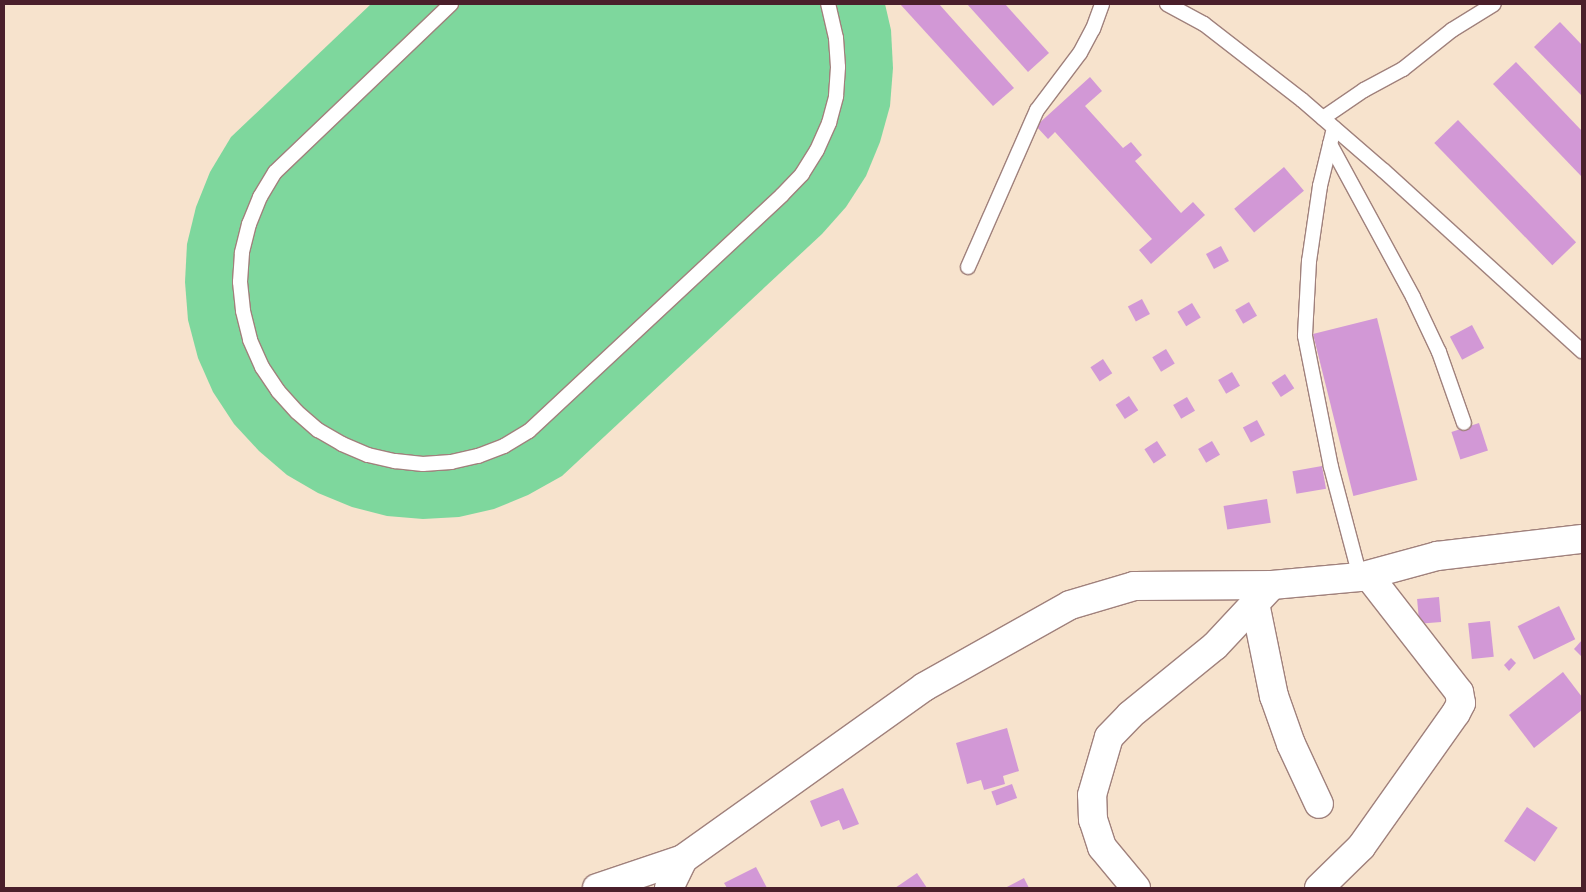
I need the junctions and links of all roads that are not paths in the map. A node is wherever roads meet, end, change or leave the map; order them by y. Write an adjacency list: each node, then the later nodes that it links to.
1 (450, 4): 2 (lane)
2 (828, 4)
3 (1102, 4): 8 (lane)
4 (1167, 4): 6 (lane)
5 (1494, 4): 6 (lane)
6 (1328, 123): 7 (lane); 9 (lane)
7 (1330, 144): 10 (lane); 12 (lane)
8 (968, 268)
9 (1582, 351)
10 (1464, 423)
11 (1582, 539): 12 (street)
12 (1364, 576): 13 (street); 19 (street)
13 (1264, 594): 14 (street); 15 (street); 18 (street)
14 (1319, 804)
15 (683, 859): 16 (street); 17 (street)
16 (597, 888)
17 (669, 888)
18 (1136, 888)
19 (1319, 888)

